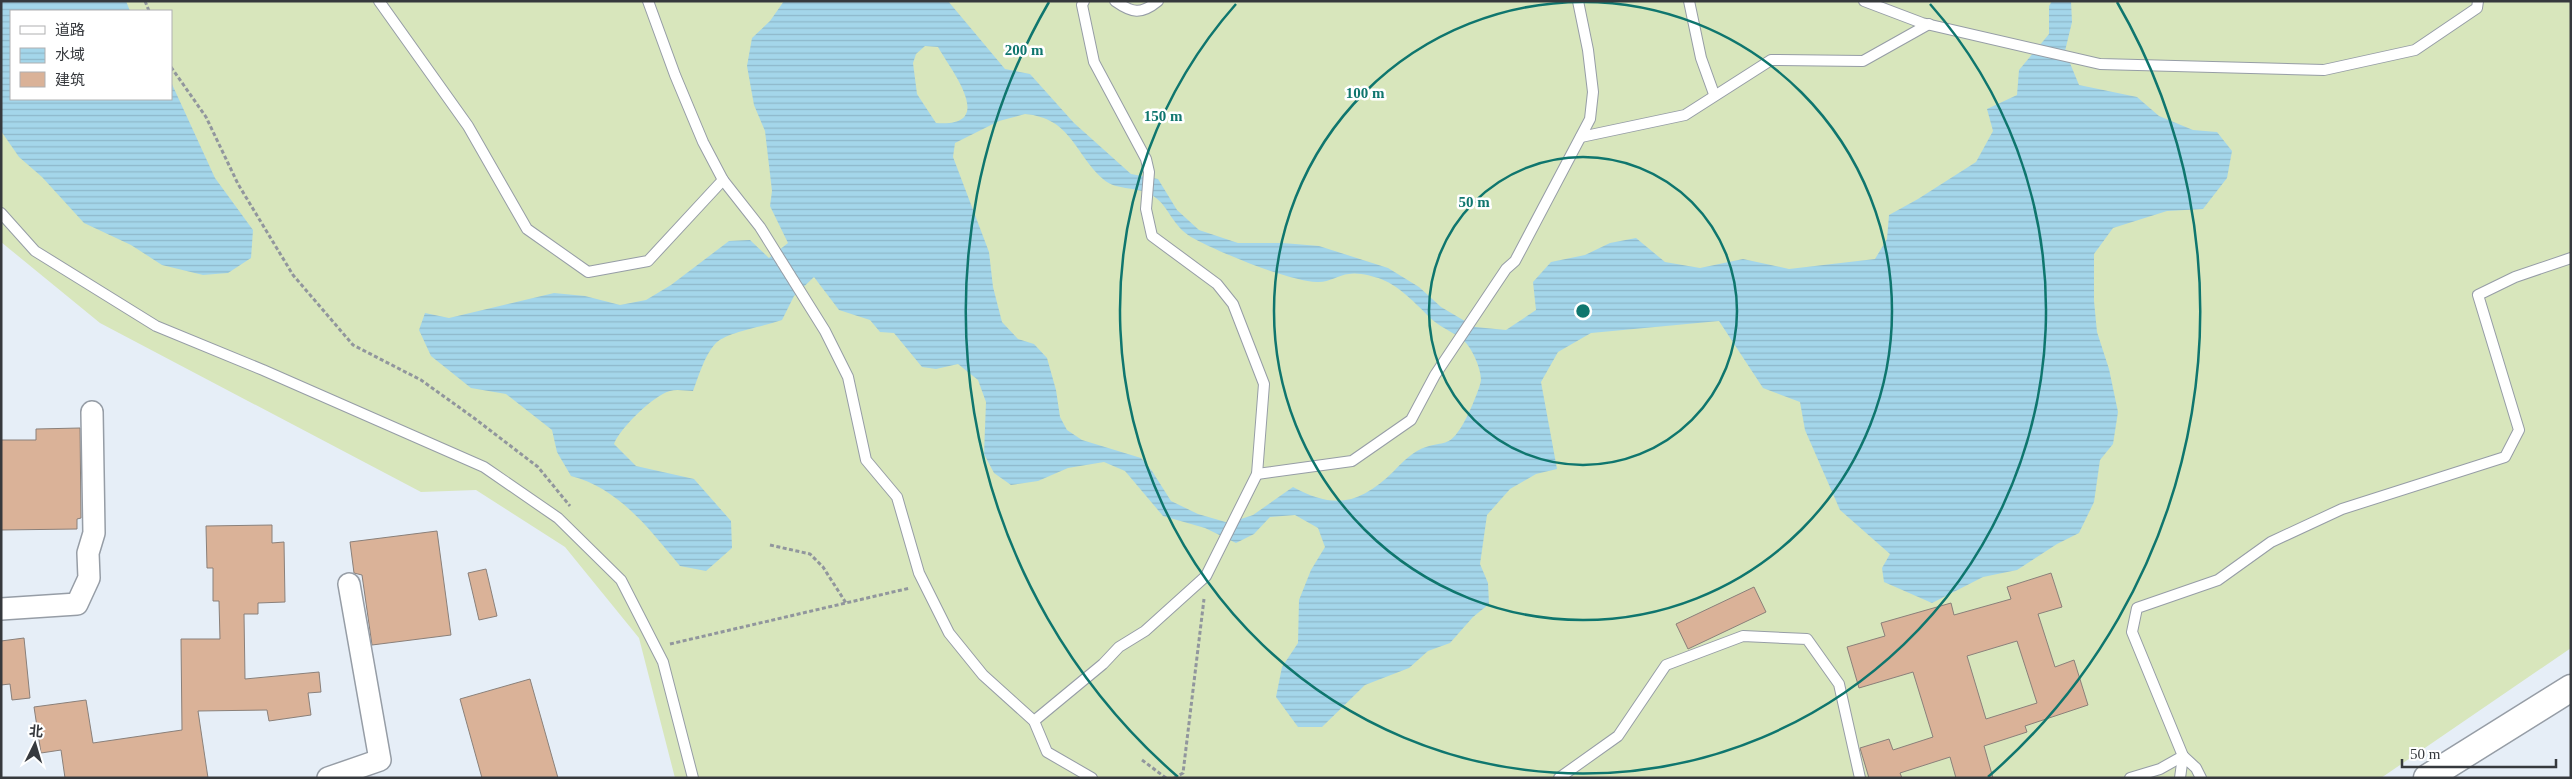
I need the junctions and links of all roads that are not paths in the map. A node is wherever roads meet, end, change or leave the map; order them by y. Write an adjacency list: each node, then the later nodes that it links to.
1 (379, 1): 13 (lane)
2 (648, 1): 13 (lane)
3 (1084, 1): 17 (lane)
4 (1115, 1): 5 (lane)
5 (1158, 1)
6 (1578, 1): 12 (lane)
7 (1689, 1): 11 (lane)
8 (1864, 1): 10 (lane)
9 (2478, 1): 10 (lane)
10 (1929, 24): 11 (lane)
11 (1714, 94): 12 (lane)
12 (1581, 137): 17 (lane)
13 (723, 180): 21 (lane)
14 (1, 214): 24 (lane)
15 (2571, 258): 22 (lane)
16 (92, 412): 19 (street)
17 (1257, 474): 21 (lane)
18 (349, 584): 23 (street)
19 (1, 609)
20 (2571, 688): 31 (street)
21 (1034, 721): 25 (lane)
22 (2183, 756): 28 (lane); 29 (lane); 30 (lane)
23 (328, 778)
24 (693, 778)
25 (1092, 778)
26 (1559, 778): 27 (lane)
27 (1860, 778)
28 (2130, 778)
29 (2180, 778)
30 (2201, 778)
31 (2427, 778)

